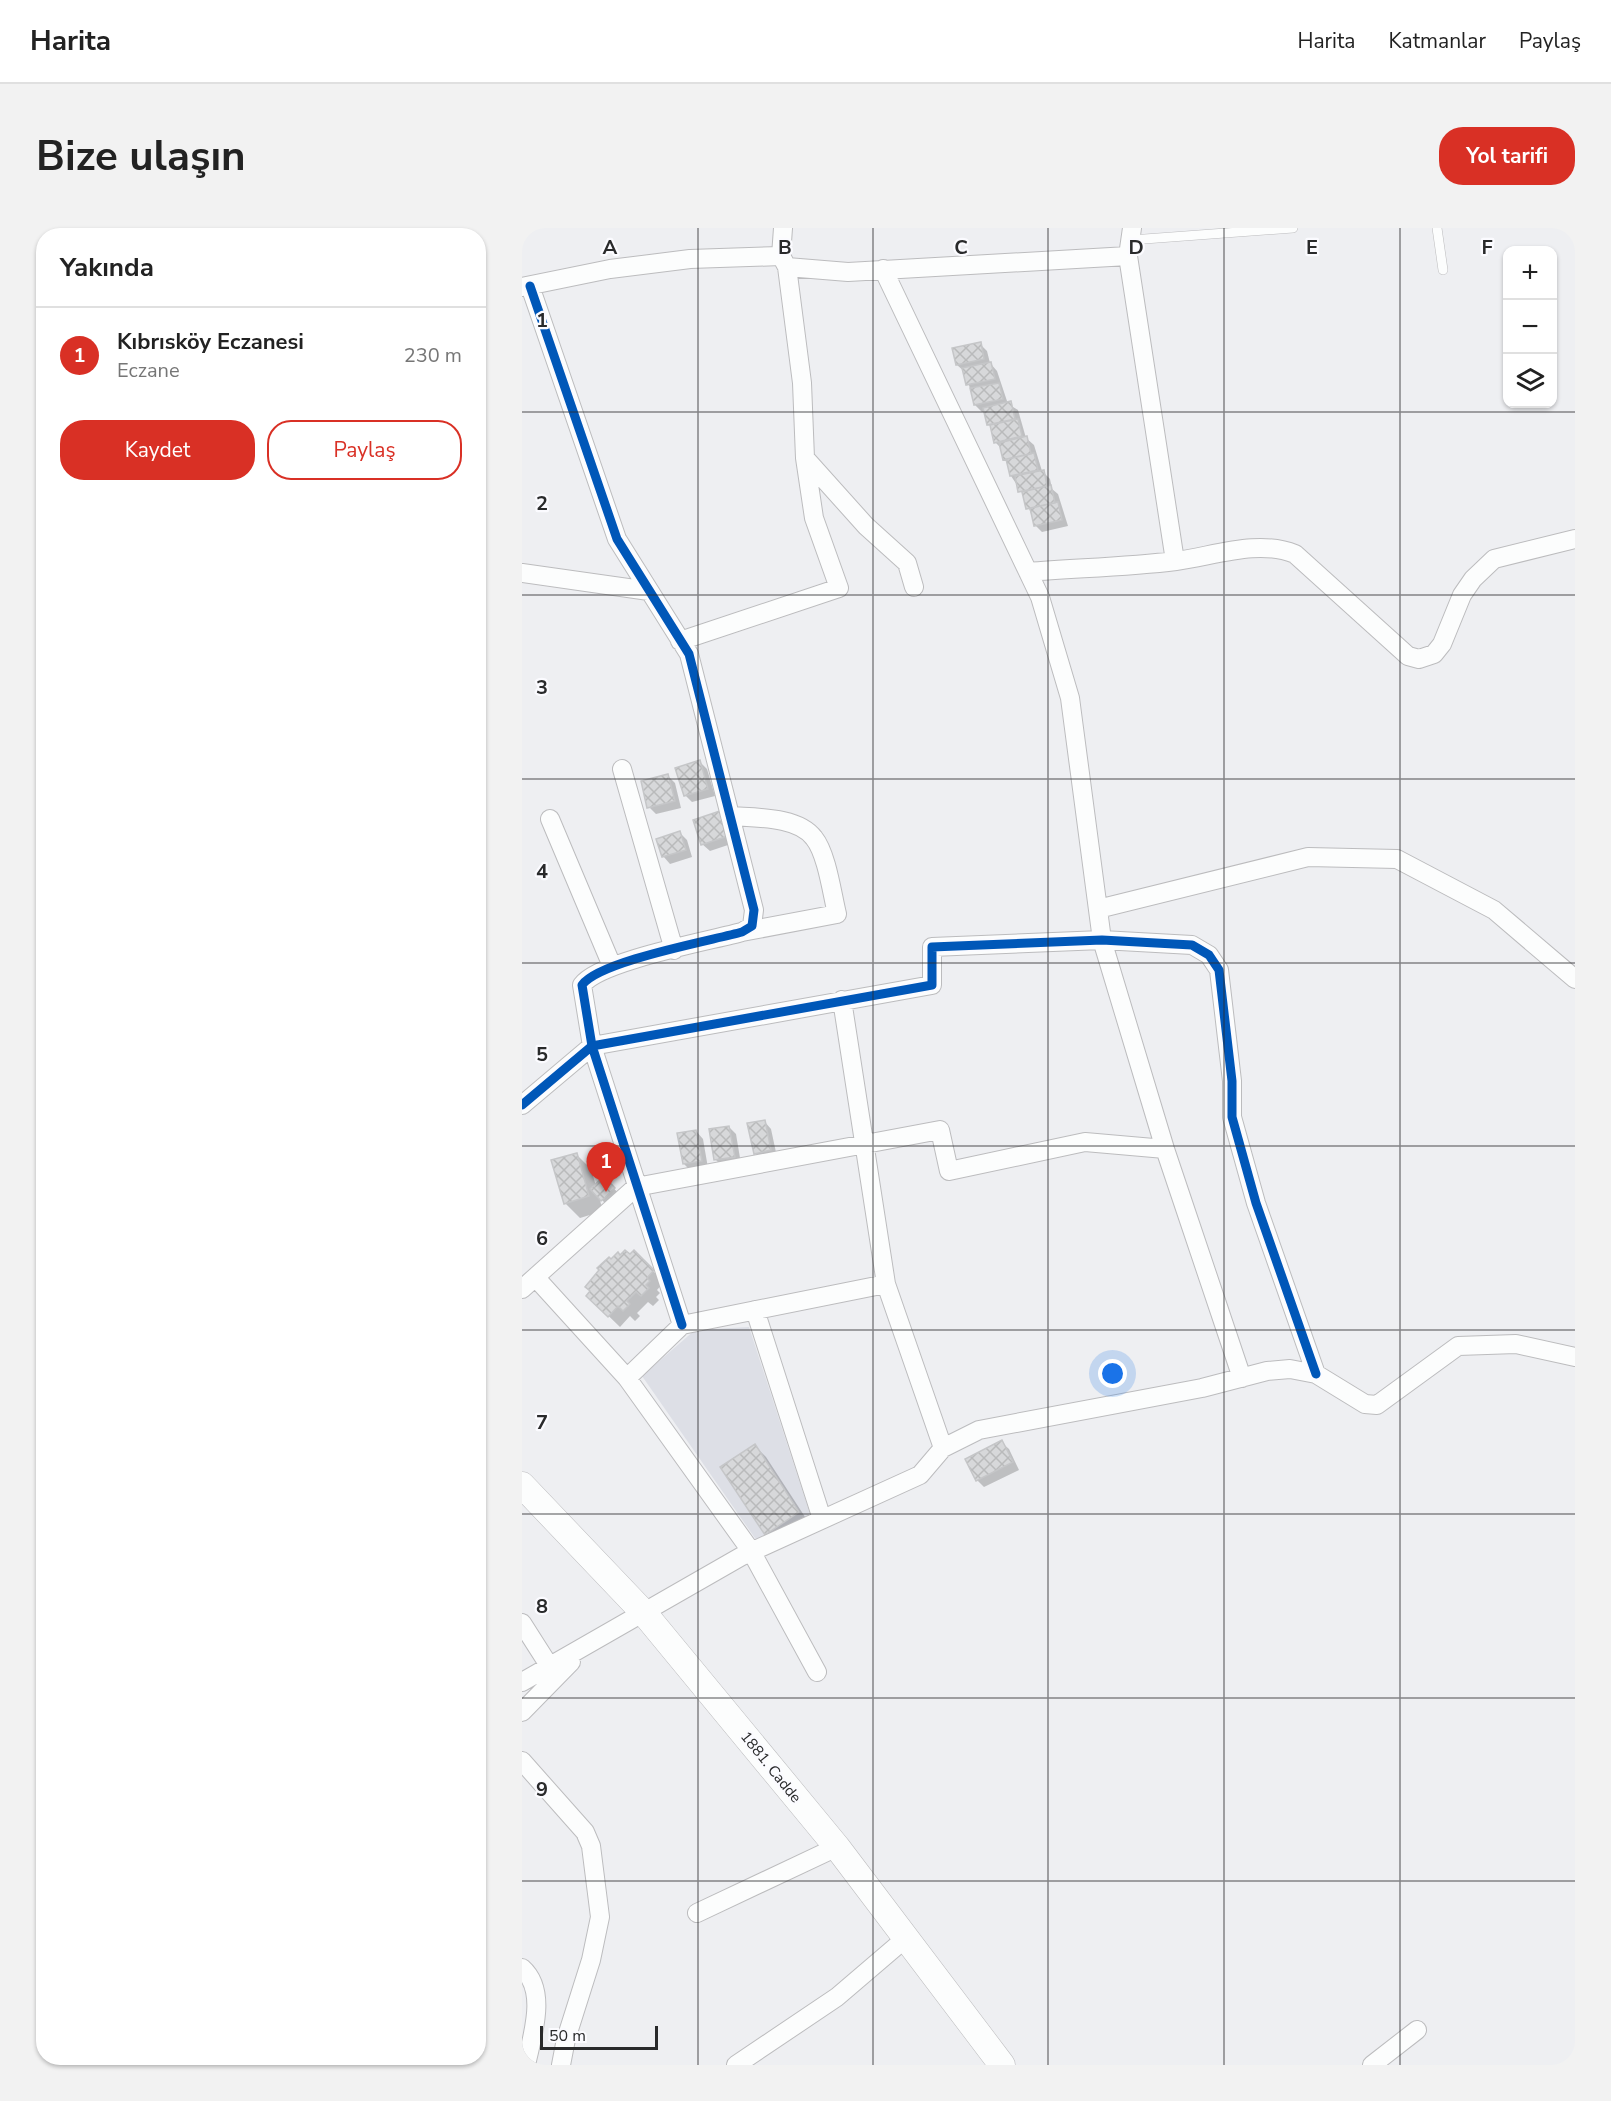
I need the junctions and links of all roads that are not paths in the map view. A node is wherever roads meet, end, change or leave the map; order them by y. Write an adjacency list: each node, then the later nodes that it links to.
1 (783, 228): 5 (street)
2 (1293, 228): 4 (lane)
3 (1437, 228): 7 (lane)
4 (1131, 241): 6 (street); 11 (street)
5 (784, 262): 6 (street); 8 (street); 9 (street)
6 (884, 269): 12 (street)
7 (1443, 270)
8 (526, 287): 15 (street)
9 (805, 458): 14 (street); 16 (street)
10 (1575, 539): 11 (street)
11 (1175, 561): 12 (street)
12 (1028, 572): 20 (street)
13 (522, 573): 15 (street)
14 (914, 587)
15 (649, 591): 16 (street)
16 (680, 641): 18 (street)
17 (622, 769): 23 (street)
18 (730, 816): 21 (street); 21 (street)
19 (550, 819): 24 (street)
20 (1098, 909): 22 (street); 25 (street)
21 (742, 932): 23 (street)
22 (1102, 940): 26 (street); 30 (street); 37 (street)
23 (674, 950): 24 (street)
24 (612, 966): 27 (street)
25 (1575, 979)
26 (842, 1000): 27 (street); 29 (street)
27 (592, 1046): 28 (street); 31 (street)
28 (522, 1105)
29 (862, 1144): 30 (street); 31 (street); 33 (street)
30 (1165, 1149): 39 (street)
31 (636, 1187): 32 (street); 35 (street)
32 (529, 1283): 38 (street)
33 (886, 1284): 34 (street); 40 (street)
34 (754, 1310): 35 (street); 42 (street)
35 (682, 1325): 38 (street)
36 (1575, 1357): 37 (street)
37 (1316, 1374): 39 (street)
38 (627, 1378): 43 (street)
39 (1242, 1378): 40 (street)
40 (943, 1448): 42 (street)
41 (522, 1485): 44 (street, 1881. Cadde)
42 (822, 1519): 43 (street)
43 (751, 1551): 44 (street); 48 (street)
44 (644, 1613): 46 (street); 52 (street, 1881. Cadde)
45 (522, 1623): 47 (street)
46 (588, 1645): 47 (street); 50 (street)
47 (550, 1667): 49 (street)
48 (817, 1671)
49 (522, 1682)
50 (522, 1712)
51 (522, 1761): 58 (street)
52 (837, 1848): 53 (street); 54 (street, 1881. Cadde)
53 (698, 1913)
54 (906, 1938): 59 (street); 60 (street, 1881. Cadde)
55 (522, 1968): 57 (street)
56 (1417, 2030): 61 (street)
57 (526, 2065)
58 (561, 2065)
59 (736, 2065)
60 (1002, 2065)
61 (1372, 2065)

